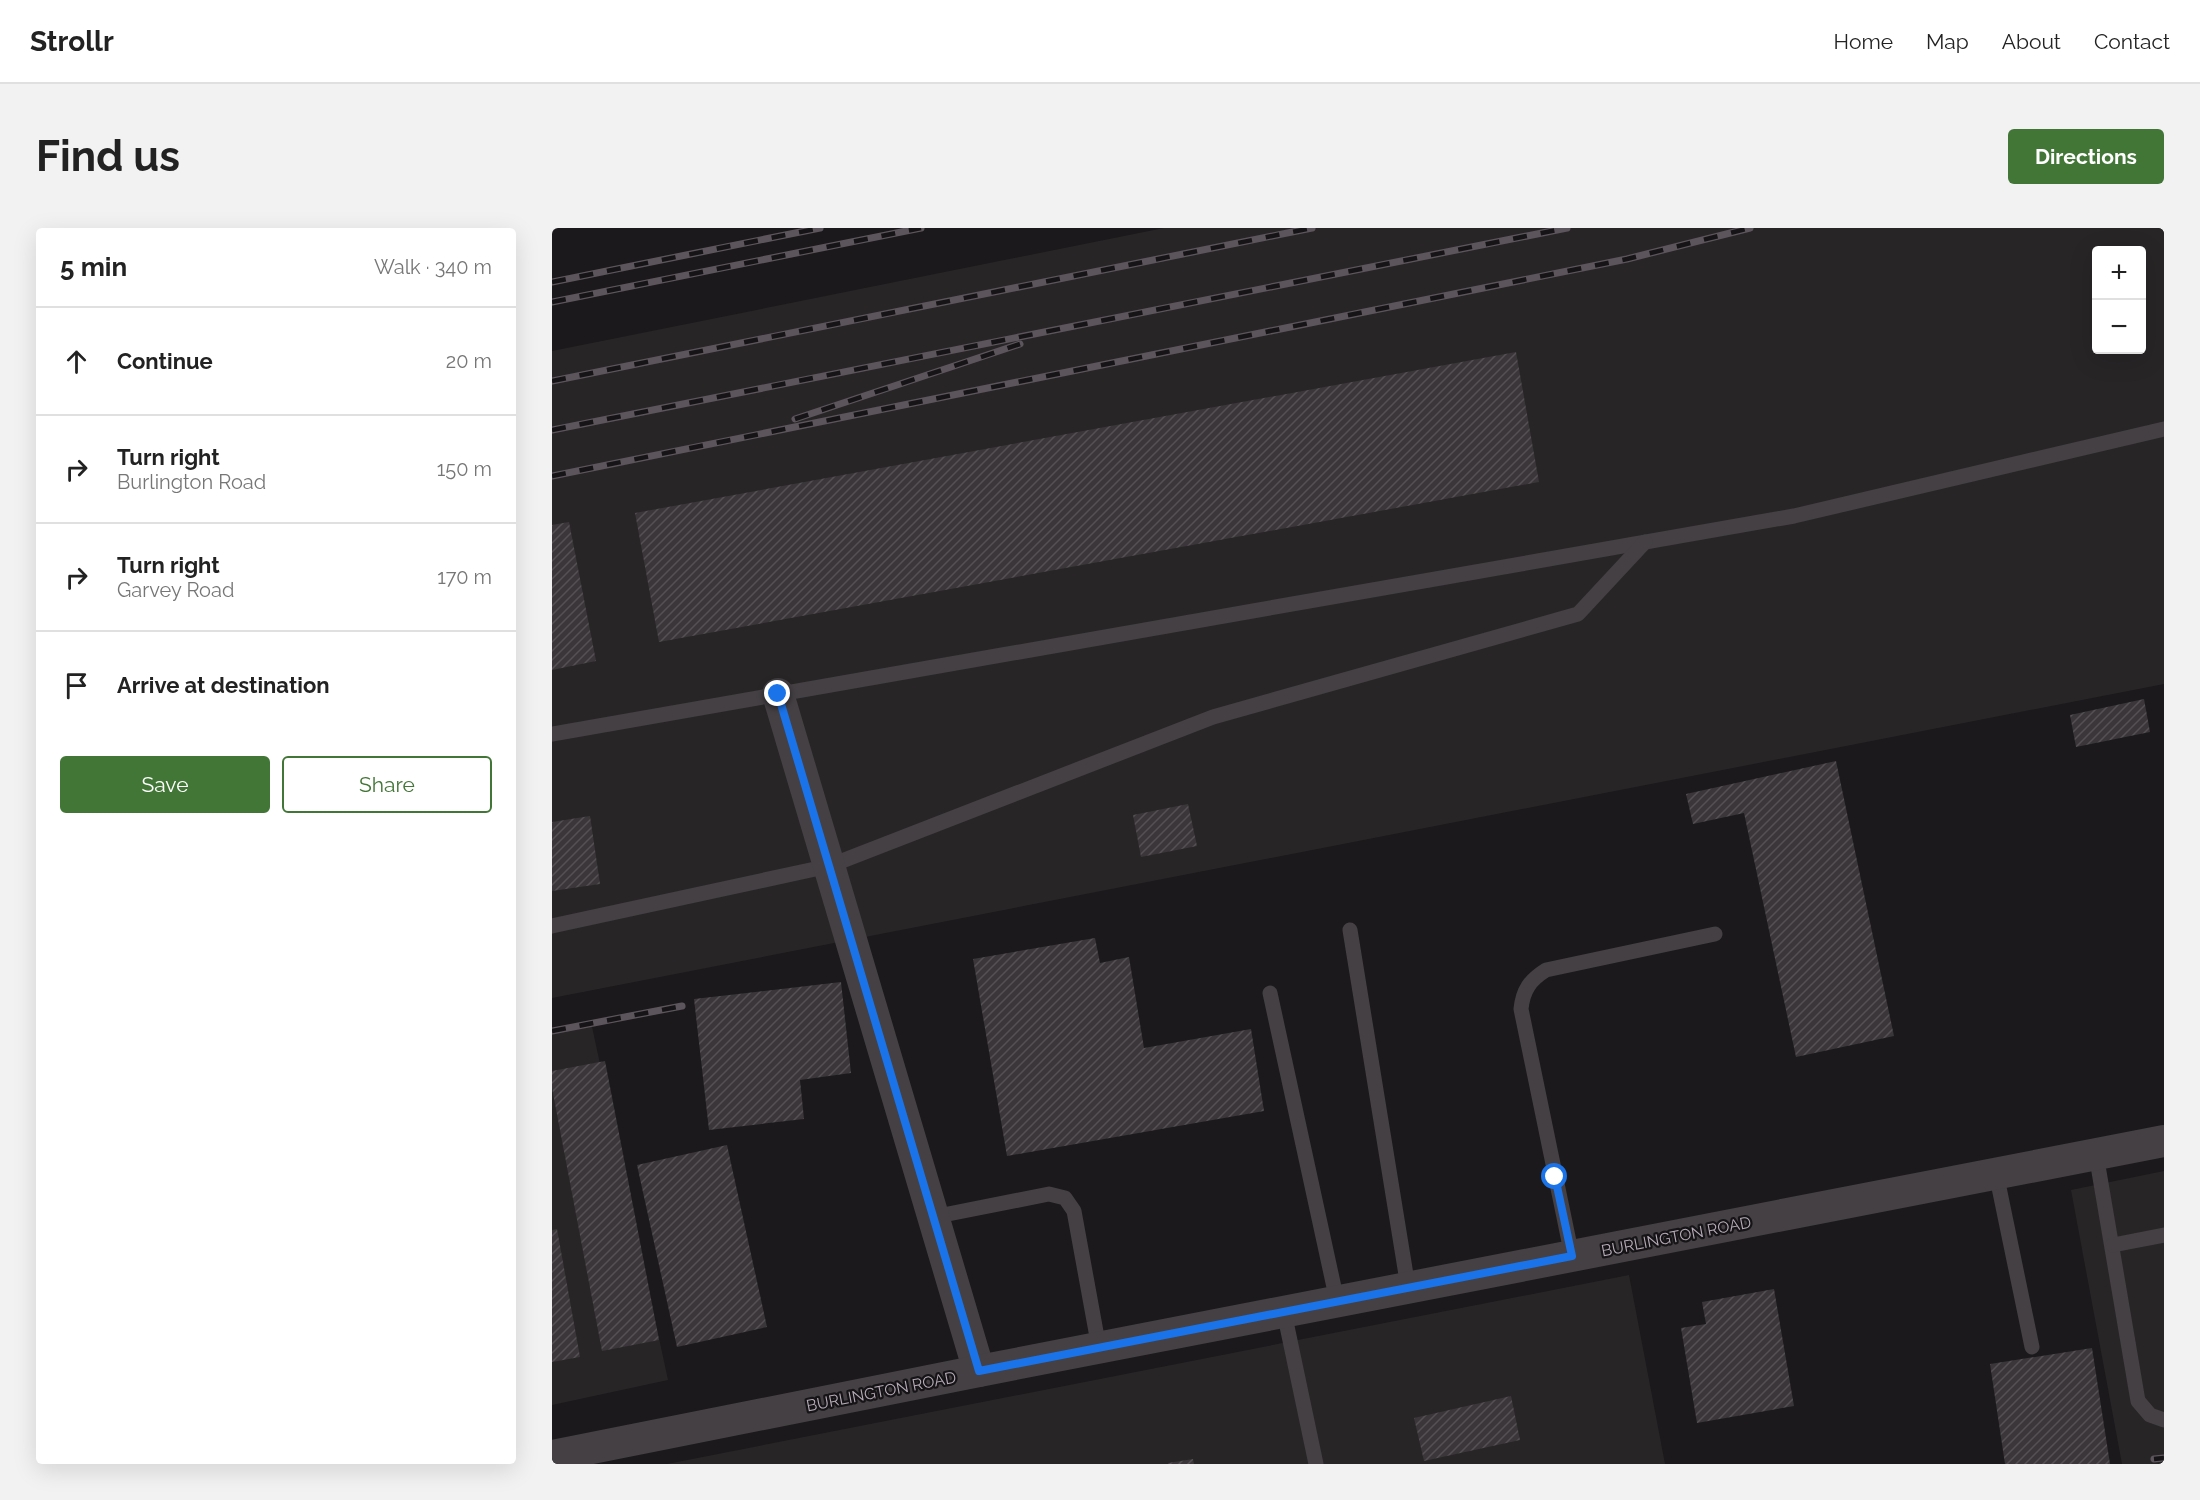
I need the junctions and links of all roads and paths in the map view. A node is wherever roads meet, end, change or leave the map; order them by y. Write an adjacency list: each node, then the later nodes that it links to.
1 (2164, 429): 2 (lane)
2 (1645, 542): 3 (lane); 5 (lane)
3 (778, 694): 4 (lane); 5 (street)
4 (552, 734)
5 (829, 866): 6 (lane); 13 (street)
6 (552, 926)
7 (1350, 930): 17 (lane)
8 (1715, 934): 16 (lane)
9 (1270, 993): 18 (lane)
10 (2164, 1141): 11 (street, BURLINGTON ROAD)
11 (2096, 1154): 12 (street, BURLINGTON ROAD); 15 (lane)
12 (1996, 1173): 16 (street, BURLINGTON ROAD); 20 (lane)
13 (933, 1217): 21 (lane); 22 (street)
14 (2164, 1235): 15 (lane)
15 (2113, 1245): 23 (lane)
16 (1572, 1256): 17 (street, BURLINGTON ROAD)
17 (1408, 1287): 18 (street, BURLINGTON ROAD)
18 (1337, 1301): 19 (street, BURLINGTON ROAD)
19 (1284, 1312): 21 (street, BURLINGTON ROAD); 25 (lane)
20 (2032, 1347)
21 (1099, 1348): 22 (street, BURLINGTON ROAD)
22 (979, 1371): 24 (street, BURLINGTON ROAD)
23 (2164, 1420)
24 (552, 1456)
25 (1316, 1464)

